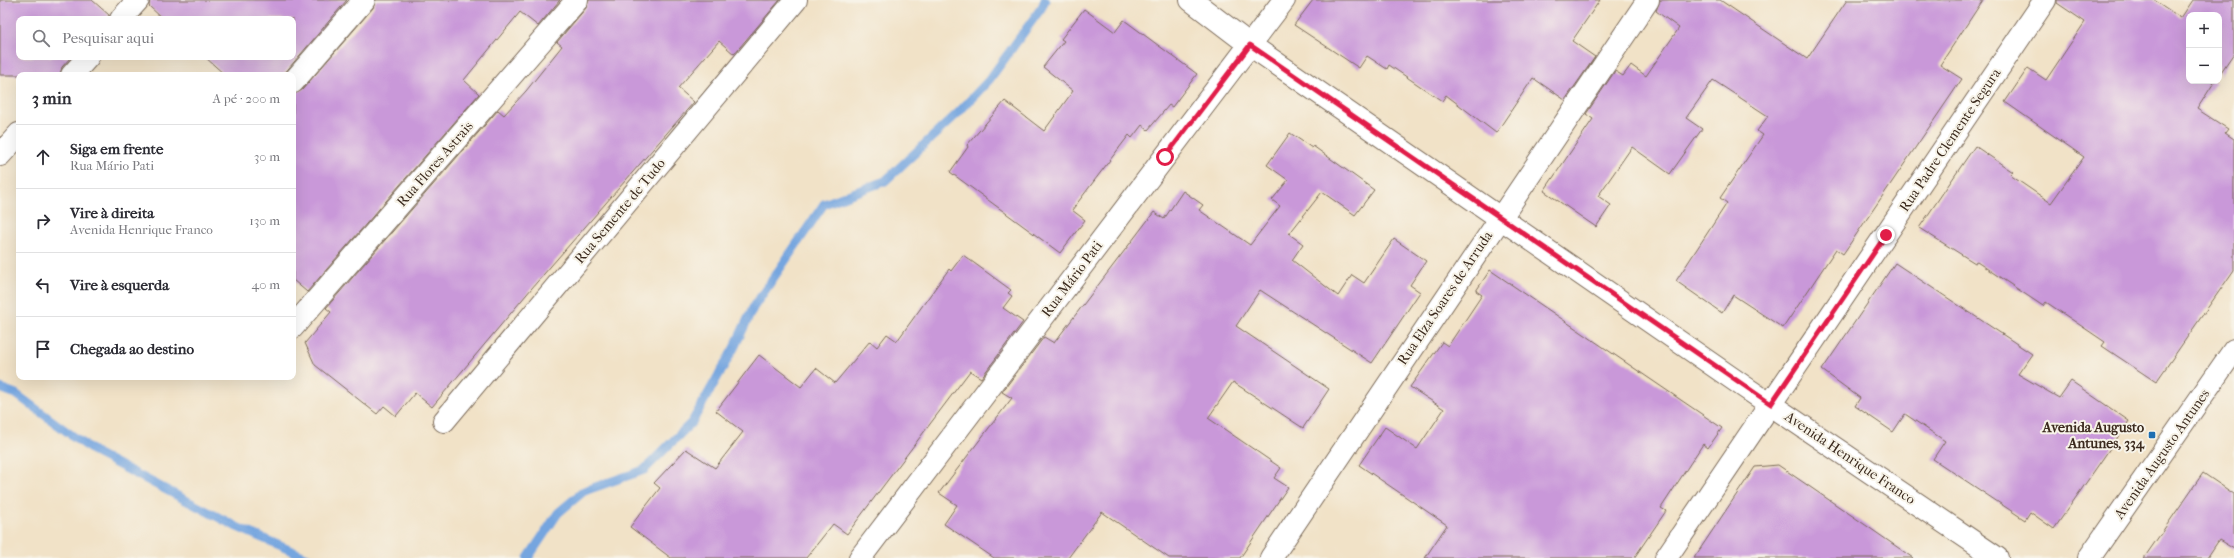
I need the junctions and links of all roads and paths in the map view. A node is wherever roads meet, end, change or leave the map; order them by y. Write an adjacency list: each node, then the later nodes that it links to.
1 (138, 0): 9 (street)
2 (364, 0): 13 (street)
3 (577, 0): 17 (street, Rua Flores Astrais)
4 (796, 0): 20 (street, Rua Semente de Tudo)
5 (1191, 0): 10 (street, Avenida Henrique Franco)
6 (1284, 0): 10 (street, Rua Mário Pati)
7 (1648, 0): 16 (street, Rua Elza Soares de Arruda)
8 (2045, 0): 19 (street, Rua Padre Clemente Segura)
9 (125, 16)
10 (1250, 45): 16 (street, Avenida Henrique Franco); 21 (street, Rua Mário Pati)
11 (85, 60): 12 (street)
12 (75, 72)
13 (296, 79)
14 (16, 137): 15 (street)
15 (0, 155)
16 (1500, 217): 19 (street, Avenida Henrique Franco); 22 (street, Rua Elza Soares de Arruda)
17 (296, 324)
18 (2234, 350): 25 (street, Avenida Augusto Antunes)
19 (1771, 404): 23 (street, Rua Padre Clemente Segura); 24 (street, Avenida Henrique Franco)
20 (444, 421)
21 (860, 558)
22 (1271, 558)
23 (1666, 558)
24 (1997, 558)
25 (2089, 558)

